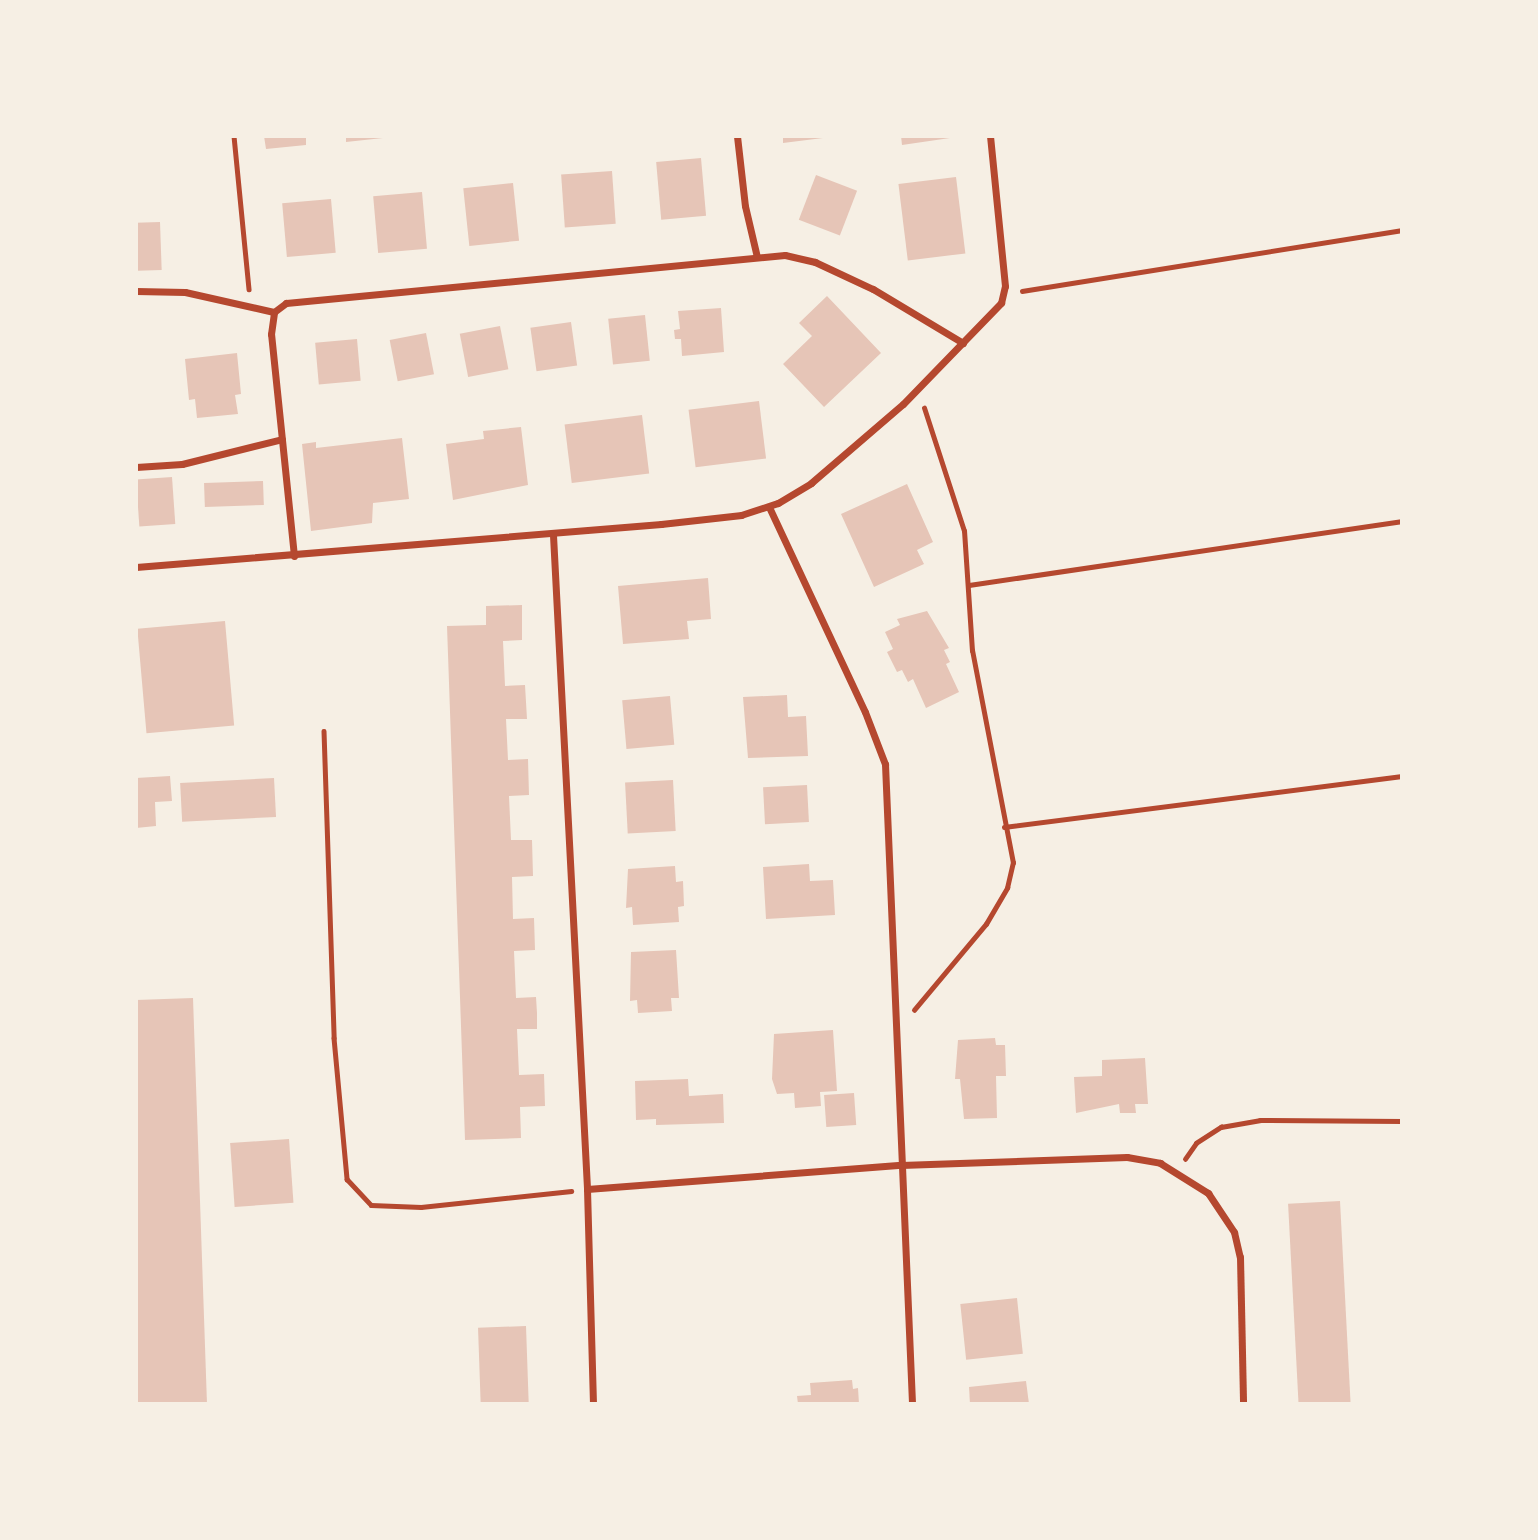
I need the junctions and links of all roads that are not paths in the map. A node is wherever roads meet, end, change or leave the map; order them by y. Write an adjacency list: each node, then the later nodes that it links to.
1 (737, 136): 3 (street)
2 (990, 136): 6 (street)
3 (757, 257): 5 (street); 6 (street)
4 (136, 291): 5 (street)
5 (274, 312): 7 (street)
6 (962, 343): 9 (street)
7 (282, 439): 8 (street); 11 (street)
8 (136, 467)
9 (769, 507): 10 (street); 13 (street)
10 (553, 535): 11 (street); 14 (street)
11 (295, 556): 12 (street)
12 (136, 567)
13 (901, 1165): 14 (street); 16 (street); 17 (street)
14 (587, 1189): 15 (street)
15 (593, 1404)
16 (912, 1404)
17 (1243, 1404)

